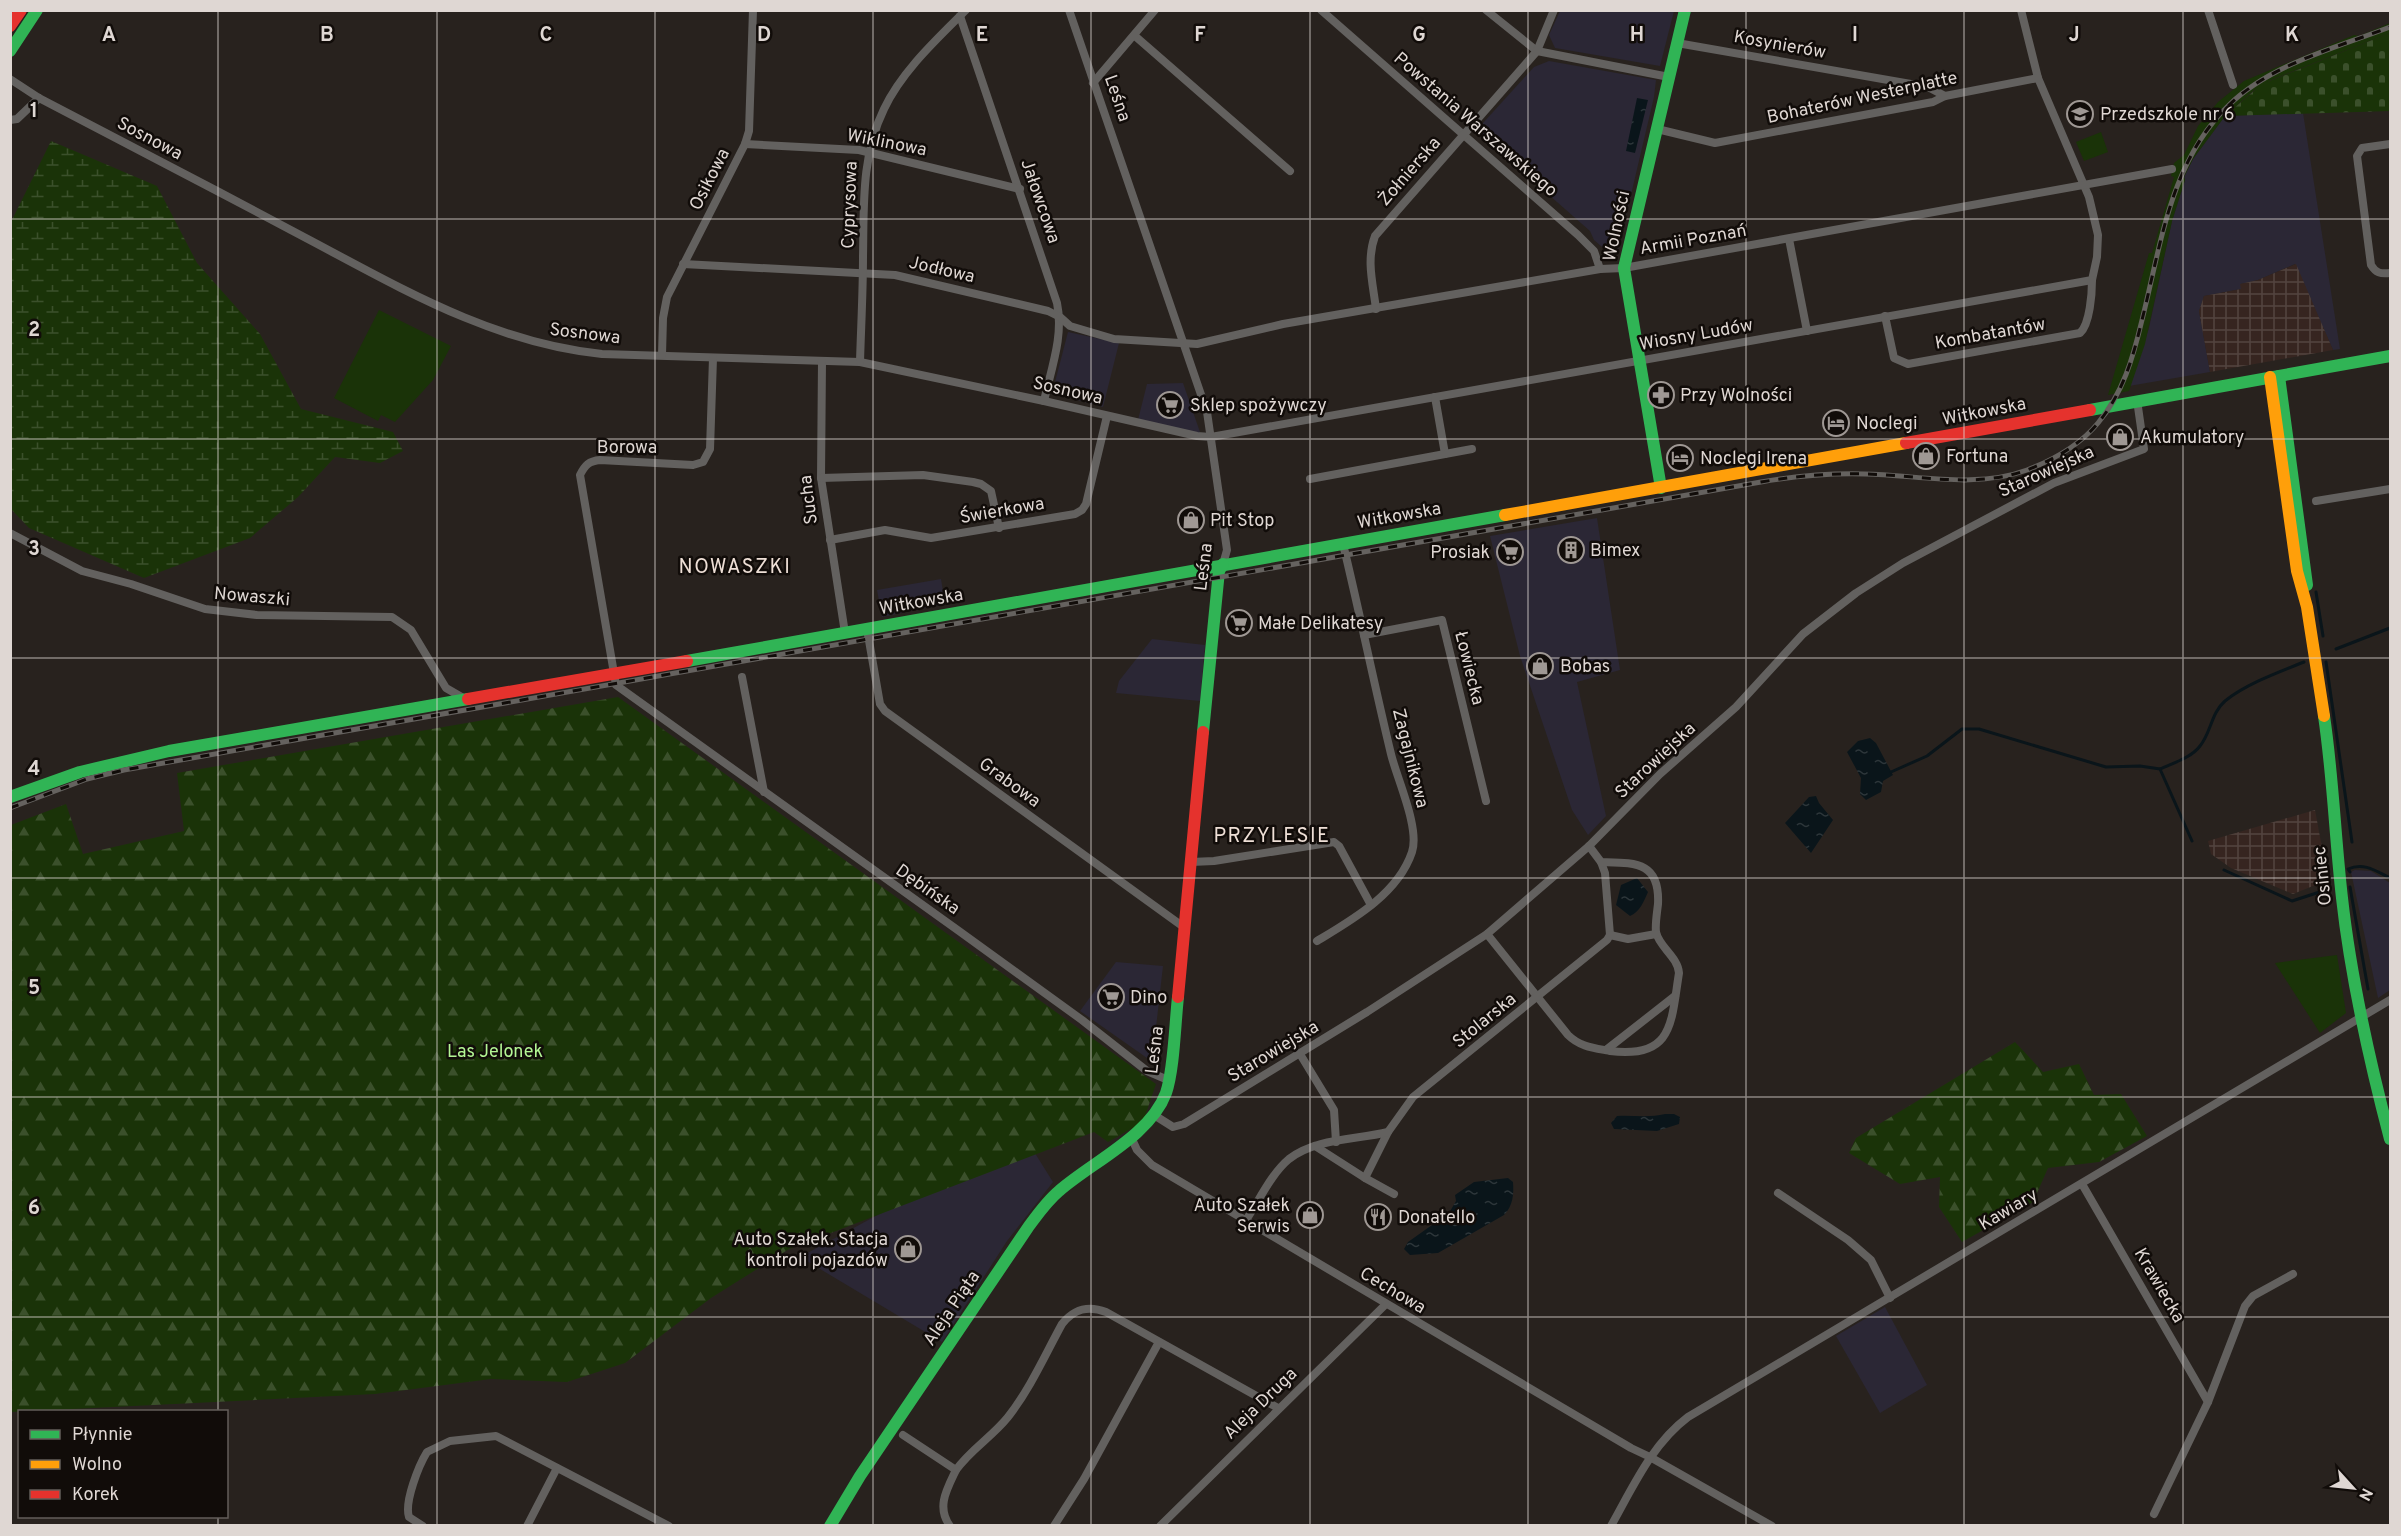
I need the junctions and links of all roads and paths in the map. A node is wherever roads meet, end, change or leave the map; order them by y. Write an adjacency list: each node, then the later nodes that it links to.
1 (21, 10): 13 (street)
2 (37, 10): 16 (street)
3 (753, 10): 28 (street, Osikowa)
4 (1069, 10): 21 (street, Leśna)
5 (1155, 10): 14 (street)
6 (1322, 10): 27 (street, Powstania Warszawskiego)
7 (1486, 10): 17 (street)
8 (1554, 10): 17 (street, Żołnierska)
9 (1685, 10): 15 (street, Wolności)
10 (2021, 10): 19 (street)
11 (2208, 10): 22 (street)
12 (963, 13): 30 (street, Cyprysowa); 34 (street, Jałowcowa)
13 (10, 26)
14 (1135, 36): 21 (street); 32 (street)
15 (1677, 43): 18 (street, Wolności); 23 (street, Kosynierów)
16 (10, 51)
17 (1537, 51): 18 (street); 27 (street, Żołnierska)
18 (1669, 77): 26 (street, Wolności)
19 (2038, 78): 23 (street, Bohaterów Westerplatte); 33 (street)
20 (10, 79): 24 (street, Sosnowa)
21 (1094, 84): 46 (street, Leśna)
22 (2233, 85)
23 (1945, 96): 26 (street, Bohaterów Westerplatte)
24 (39, 98): 25 (street); 47 (street, Sosnowa)
25 (10, 120)
26 (1657, 129): 37 (street, Wolności)
27 (1462, 134): 38 (street, Powstania Warszawskiego); 42 (street, Żołnierska)
28 (745, 144): 30 (street, Wiklinowa); 36 (street, Osikowa)
29 (2391, 144): 40 (street)
30 (868, 153): 34 (street, Wiklinowa); 39 (street, Cyprysowa)
31 (2172, 169): 33 (street, Armii Poznań)
32 (1290, 171)
33 (2084, 186): 35 (street, Armii Poznań); 41 (street)
34 (1020, 189): 44 (street, Jałowcowa)
35 (1789, 239): 37 (street, Armii Poznań); 45 (street)
36 (683, 264): 39 (street, Jodłowa); 47 (street, Osikowa)
37 (1624, 268): 38 (street, Armii Poznań); 51 (street, Wolności)
38 (1600, 269): 42 (street, Armii Poznań)
39 (863, 273): 44 (street, Jodłowa); 52 (street, Cyprysowa)
40 (2391, 273)
41 (2092, 280): 43 (street, Wiosny Ludów); 43 (street, Kombatantów)
42 (1376, 309): 46 (street, Armii Poznań)
43 (1886, 316): 45 (street, Wiosny Ludów)
44 (1060, 317): 46 (street, Jodłowa); 55 (street, Jałowcowa)
45 (1807, 331): 51 (street, Wiosny Ludów)
46 (1184, 344): 58 (street, Leśna)
47 (662, 356): 49 (street, Sosnowa)
48 (2391, 356): 53 (street, Witkowska)
49 (712, 358): 50 (street, Sosnowa); 74 (street, Borowa)
50 (822, 361): 52 (street, Sosnowa); 61 (street, Sucha)
51 (1638, 361): 54 (street, Wiosny Ludów); 63 (street, Wolności)
52 (860, 362): 55 (street, Sosnowa)
53 (2274, 377): 56 (street, Witkowska); 92 (street, Osiniec)
54 (1435, 397): 58 (street, Wiosny Ludów); 60 (street)
55 (1044, 400): 57 (street, Sosnowa)
56 (2137, 400): 63 (street, Witkowska); 80 (street, Starowiejska)
57 (1107, 416): 58 (street, Sosnowa); 66 (street, Świerkowa)
58 (1211, 437): 70 (street, Leśna)
59 (1472, 449): 60 (street)
60 (1445, 454): 62 (street)
61 (821, 478): 66 (street); 68 (street, Sucha)
62 (1310, 479)
63 (1660, 488): 69 (street, Witkowska)
64 (2391, 489): 65 (street)
65 (2316, 501)
66 (999, 528): 68 (street, Świerkowa)
67 (10, 533): 76 (street, Nowaszki)
68 (830, 540): 72 (street, Sucha)
69 (1343, 544): 70 (street, Witkowska); 73 (street, Zagajnikowa)
70 (1223, 564): 71 (street, Witkowska); 81 (street, Leśna)
71 (867, 629): 72 (street, Witkowska); 84 (street, Grabowa)
72 (845, 633): 74 (street, Witkowska)
73 (1364, 636): 79 (street, Łowiecka); 83 (street, Zagajnikowa)
74 (613, 674): 76 (street, Witkowska); 77 (street, Dębińska)
75 (742, 676): 77 (street)
76 (465, 699): 78 (street, Witkowska)
77 (764, 792): 95 (street, Dębińska)
78 (10, 797)
79 (1486, 801)
80 (1589, 846): 82 (street); 85 (street, Starowiejska)
81 (1191, 862): 83 (street); 84 (street, Leśna)
82 (1601, 862): 86 (street); 87 (street)
83 (1371, 905): 88 (street, Zagajnikowa)
84 (1185, 928): 95 (street, Leśna)
85 (1487, 934): 90 (street); 94 (street, Starowiejska)
86 (1656, 934): 87 (street); 89 (street)
87 (1610, 935): 90 (street, Stolarska)
88 (1317, 941)
89 (1675, 996): 93 (street); 93 (street)
90 (1537, 998): 93 (street); 97 (street, Stolarska)
91 (2391, 1000): 92 (street, Kawiary)
92 (2360, 1018): 99 (street, Osiniec); 103 (street, Kawiary)
93 (1606, 1050)
94 (1300, 1054): 96 (street, Starowiejska); 100 (street)
95 (1168, 1080): 96 (street, Leśna)
96 (1154, 1115): 98 (street, Leśna)
97 (1388, 1132): 100 (street); 102 (street, Stolarska)
98 (1131, 1137): 106 (street, Cechowa); 121 (street, Aleja Piąta)
99 (2391, 1139)
100 (1336, 1142): 101 (street)
101 (1315, 1146): 102 (street); 106 (street)
102 (1365, 1178): 105 (street)
103 (2082, 1184): 108 (street, Kawiary); 111 (street, Krawiecka)
104 (1778, 1193): 108 (street)
105 (1394, 1194)
106 (1246, 1220): 109 (street, Cechowa)
107 (2294, 1274): 111 (street)
108 (1890, 1298): 114 (street, Kawiary)
109 (1385, 1305): 112 (street, Aleja Druga); 114 (street, Cechowa)
110 (1159, 1342): 112 (street); 116 (street); 123 (street)
111 (2208, 1401): 117 (street)
112 (1278, 1408): 124 (street, Aleja Druga)
113 (903, 1435): 116 (street)
114 (1650, 1457): 125 (street, Kawiary); 126 (street, Cechowa)
115 (557, 1468): 118 (street); 119 (street); 120 (street)
116 (956, 1470): 122 (street)
117 (2154, 1515)
118 (423, 1526)
119 (527, 1526)
120 (669, 1526)
121 (830, 1526)
122 (950, 1526)
123 (1054, 1526)
124 (1160, 1526)
125 (1611, 1526)
126 (1772, 1526)

